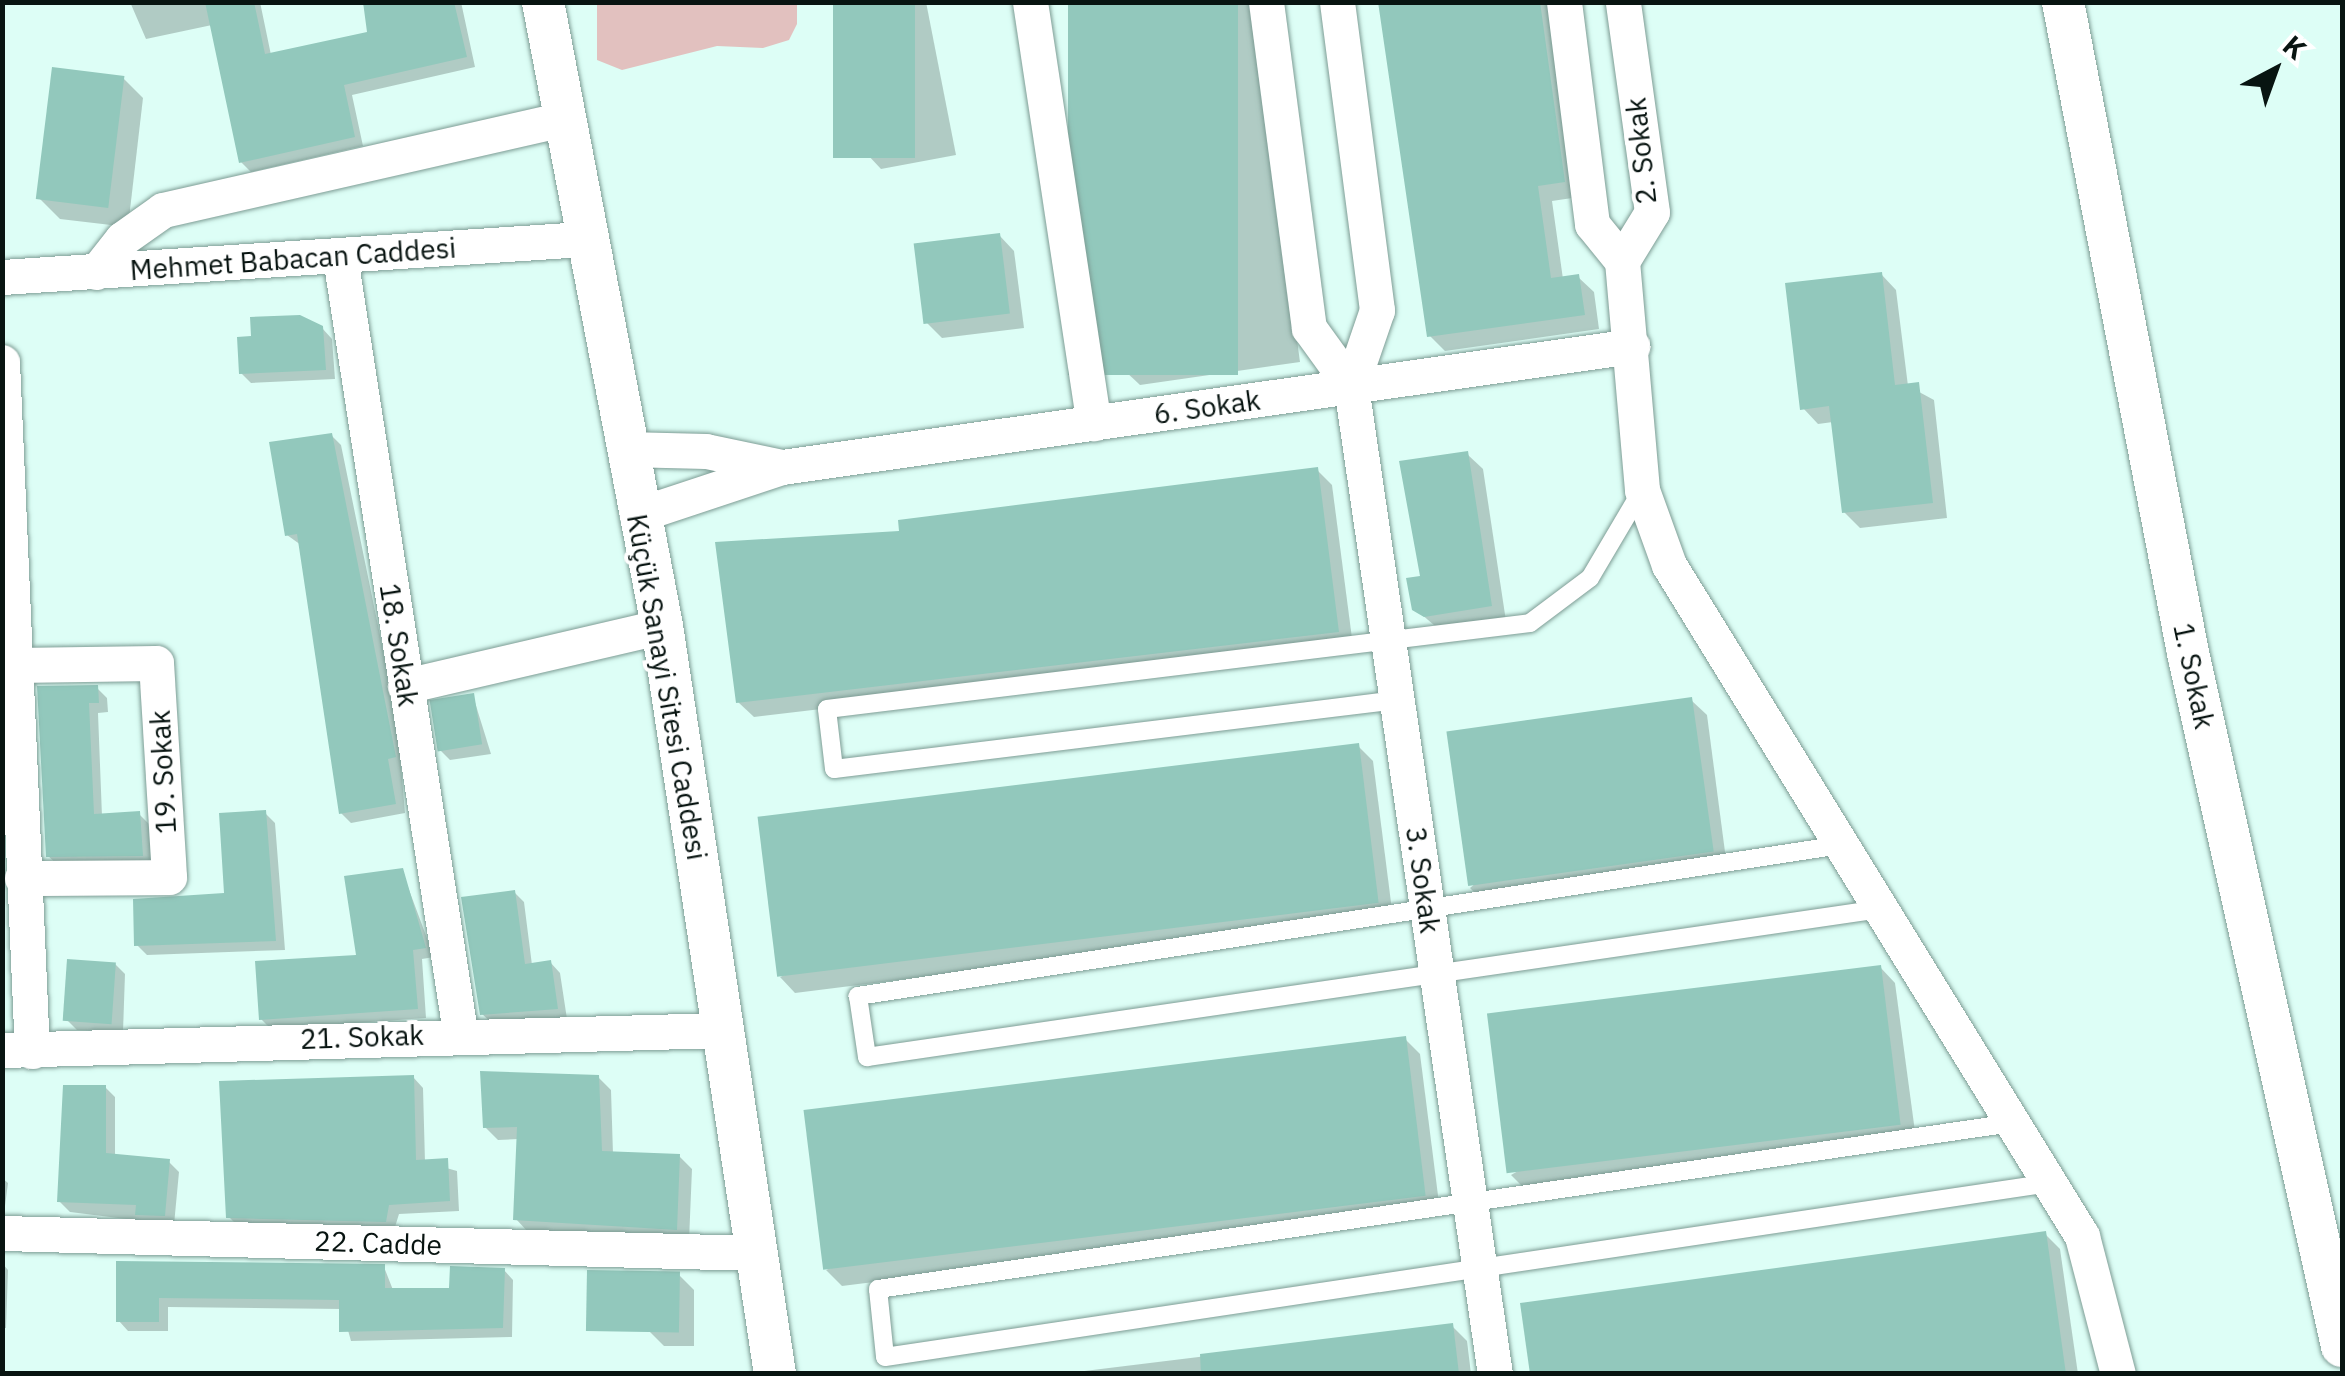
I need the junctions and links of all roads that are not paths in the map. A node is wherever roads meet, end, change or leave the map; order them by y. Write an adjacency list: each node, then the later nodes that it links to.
1 (542, 2): 8 (street, Küçük Sanayi Sitesi Caddesi)
2 (1030, 2): 17 (street)
3 (1266, 2): 16 (street, 3. Sokak)
4 (1337, 2): 16 (street, 3. Sokak)
5 (1564, 2): 11 (street, 2. Sokak)
6 (1623, 2): 11 (street, 2. Sokak)
7 (2063, 2): 41 (street, 1. Sokak)
8 (563, 119): 9 (street, Küçük Sanayi Sitesi Caddesi); 12 (street)
9 (584, 238): 10 (street, Mehmet Babacan Caddesi); 18 (street, Küçük Sanayi Sitesi Caddesi)
10 (340, 258): 12 (street, Mehmet Babacan Caddesi); 25 (street, 18. Sokak)
11 (1622, 261): 14 (street)
12 (96, 272): 13 (street, Mehmet Babacan Caddesi)
13 (2, 277)
14 (1632, 346): 16 (street, 6. Sokak); 20 (street)
15 (2, 362): 24 (street)
16 (1351, 386): 17 (street, 6. Sokak); 23 (street, 3. Sokak)
17 (1094, 423): 19 (street, 6. Sokak)
18 (626, 450): 19 (street); 21 (street, Küçük Sanayi Sitesi Caddesi)
19 (782, 467): 21 (street)
20 (1642, 490): 23 (lane); 27 (street)
21 (637, 515): 22 (street, Küçük Sanayi Sitesi Caddesi)
22 (662, 626): 25 (street); 32 (street, Küçük Sanayi Sitesi Caddesi)
23 (1389, 639): 26 (street, 3. Sokak); 26 (lane)
24 (14, 665): 28 (street); 28 (street, 19. Sokak)
25 (405, 686): 33 (street, 18. Sokak)
26 (1397, 700): 29 (street, 3. Sokak)
27 (1841, 845): 29 (lane); 30 (street)
28 (22, 878): 34 (street)
29 (1428, 908): 31 (street, 3. Sokak); 31 (lane)
30 (1880, 909): 31 (lane); 35 (street)
31 (1437, 974): 37 (street, 3. Sokak)
32 (723, 1030): 33 (street, 21. Sokak); 39 (street, Küçük Sanayi Sitesi Caddesi)
33 (460, 1032): 34 (street, 21. Sokak)
34 (17, 1050)
35 (2012, 1124): 36 (street); 37 (lane)
36 (2049, 1184): 40 (lane); 44 (street)
37 (1470, 1202): 40 (street, 3. Sokak); 40 (lane)
38 (2, 1233): 39 (street, 22. Cadde)
39 (754, 1253): 42 (street, Küçük Sanayi Sitesi Caddesi)
40 (1480, 1268): 43 (street, 3. Sokak)
41 (2342, 1346)
42 (775, 1374)
43 (1495, 1374)
44 (2118, 1374)

